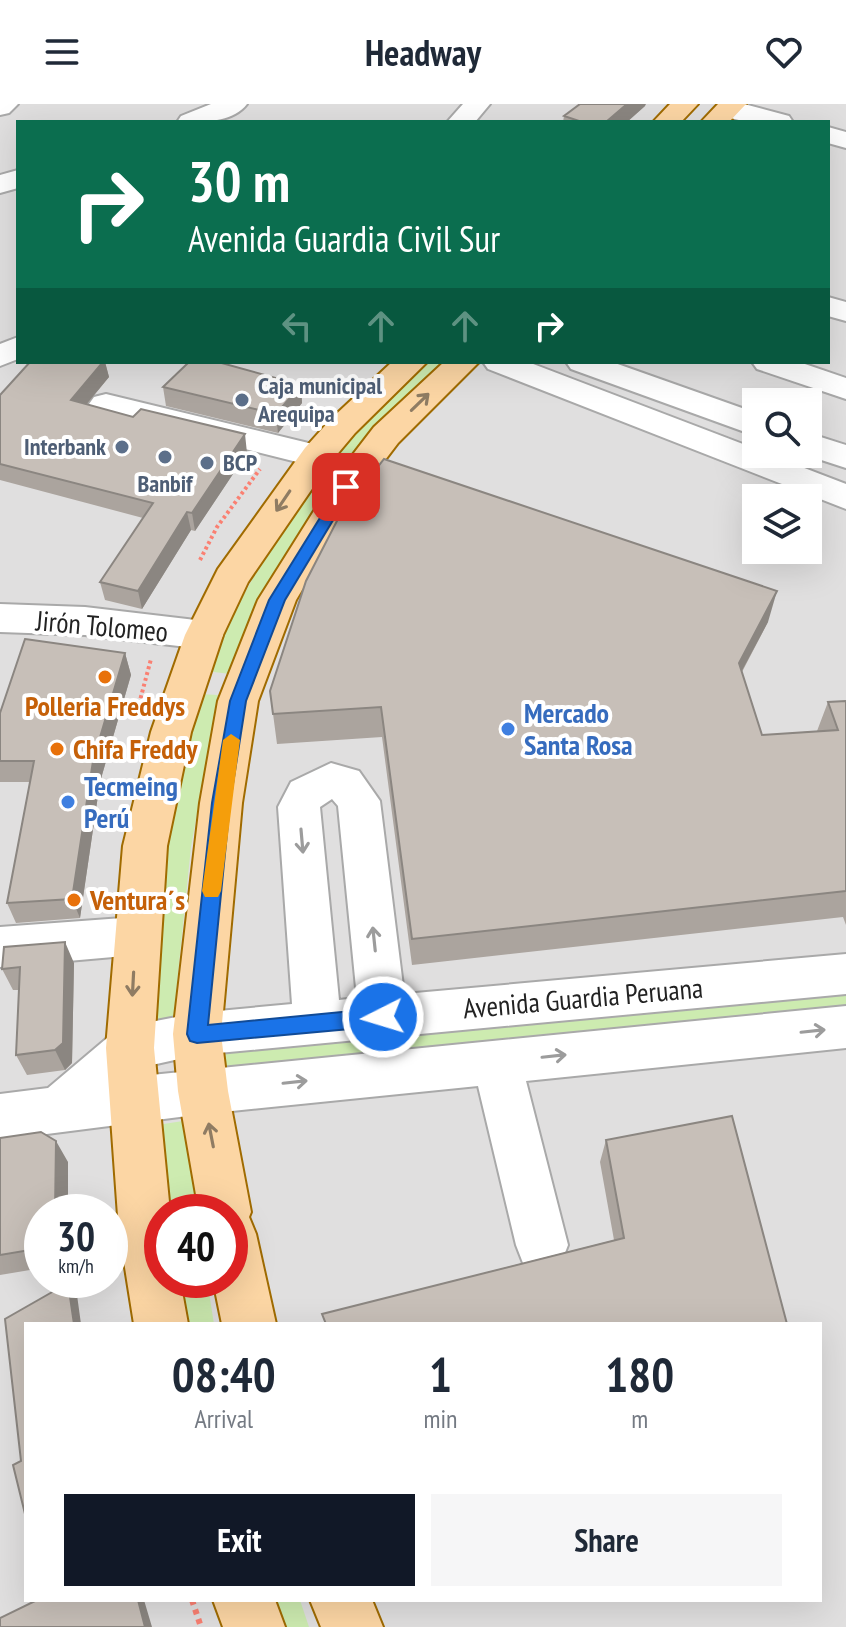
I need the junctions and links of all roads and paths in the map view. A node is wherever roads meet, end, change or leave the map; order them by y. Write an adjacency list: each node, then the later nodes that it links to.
1 (234, 104): 5 (street)
2 (477, 104): 6 (street)
3 (685, 104): 7 (main road)
4 (725, 111): 8 (street)
5 (195, 120)
6 (462, 120)
7 (668, 120)
8 (770, 120)
9 (409, 364): 18 (main road)
10 (461, 364): 29 (main road, one-way to 10)
11 (504, 364): 20 (street)
12 (588, 364): 16 (street)
13 (774, 364): 14 (street)
14 (846, 389)
15 (106, 404): 18 (street)
16 (742, 420)
17 (822, 449): 19 (street)
18 (317, 456): 22 (main road, one-way to 22)
19 (846, 457)
20 (846, 497)
21 (0, 618): 22 (street, Jirón Tolomeo)
22 (204, 635): 23 (main road)
23 (136, 936): 24 (street); 30 (main road, one-way to 30)
24 (0, 947)
25 (846, 974): 26 (street, Avenida Guardia Peruana)
26 (383, 1017): 27 (street, Avenida Guardia Peruana); 27 (street, one-way to 27)
27 (317, 1023): 29 (street, Avenida Guardia Peruana)
28 (846, 1027): 31 (street, Avenida Guardia Peruana, one-way to 28)
29 (197, 1034): 30 (street, Avenida Guardia Peruana); 32 (main road)
30 (130, 1048): 33 (main road); 34 (street, Avenida Guardia Peruana)
31 (497, 1062): 32 (street, Avenida Guardia Peruana, one-way to 31); 37 (street)
32 (203, 1091): 33 (street, Avenida Guardia Peruana); 36 (main road, one-way to 32)
33 (135, 1102): 34 (street, Avenida Guardia Peruana); 39 (main road)
34 (57, 1111): 35 (street, Avenida Guardia Peruana)
35 (0, 1117)
36 (222, 1194)
37 (542, 1245)
38 (244, 1298): 40 (main road)
39 (161, 1322)
40 (249, 1322)
41 (245, 1602): 43 (main road)
42 (342, 1602): 44 (main road)
43 (254, 1627)
44 (352, 1627)

